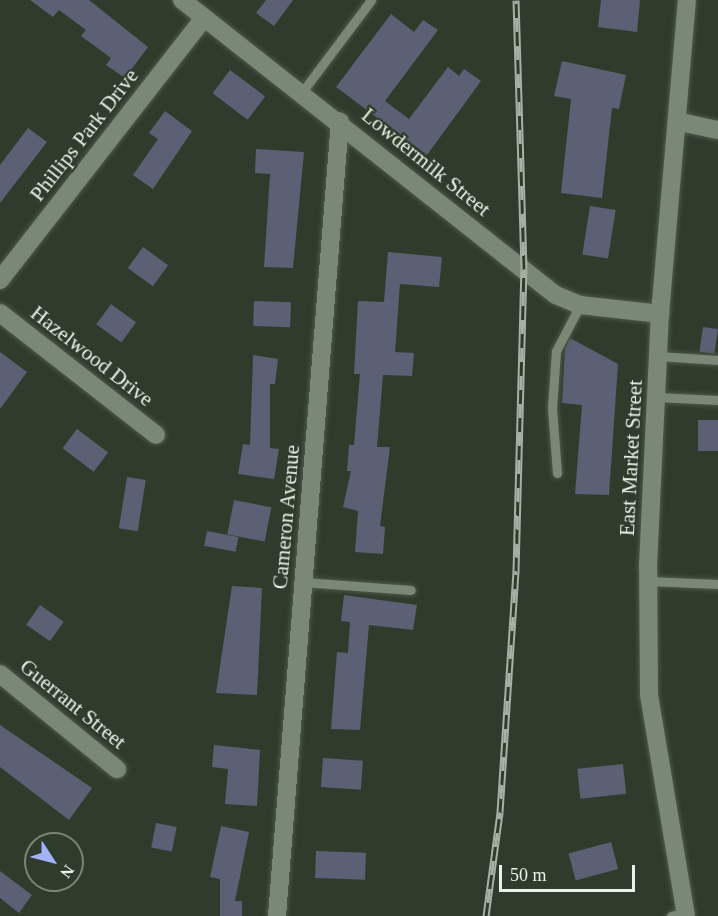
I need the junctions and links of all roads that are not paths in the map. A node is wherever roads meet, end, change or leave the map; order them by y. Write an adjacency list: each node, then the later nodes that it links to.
1 (182, 0): 4 (street, Lowdermilk Street)
2 (371, 0): 5 (lane)
3 (687, 0): 7 (street, East Market Street)
4 (204, 18): 5 (street, Lowdermilk Street); 9 (street, Phillips Park Drive)
5 (302, 92): 6 (street, Lowdermilk Street)
6 (340, 121): 10 (street, Lowdermilk Street); 20 (street, Cameron Avenue)
7 (680, 122): 8 (street); 12 (street, East Market Street)
8 (718, 130)
9 (0, 280)
10 (580, 305): 12 (street, Lowdermilk Street); 18 (lane)
11 (0, 313): 17 (street, Hazelwood Drive)
12 (660, 314): 13 (street, East Market Street)
13 (658, 356): 14 (lane); 15 (street, East Market Street)
14 (718, 360)
15 (656, 397): 16 (lane); 19 (street, East Market Street)
16 (718, 400)
17 (156, 435)
18 (557, 473)
19 (648, 581): 21 (lane); 25 (street, East Market Street)
20 (303, 582): 22 (lane); 26 (street, Cameron Avenue)
21 (718, 584)
22 (411, 590)
23 (0, 674): 24 (street, Guerrant Street)
24 (117, 769)
25 (681, 915)
26 (277, 916)

